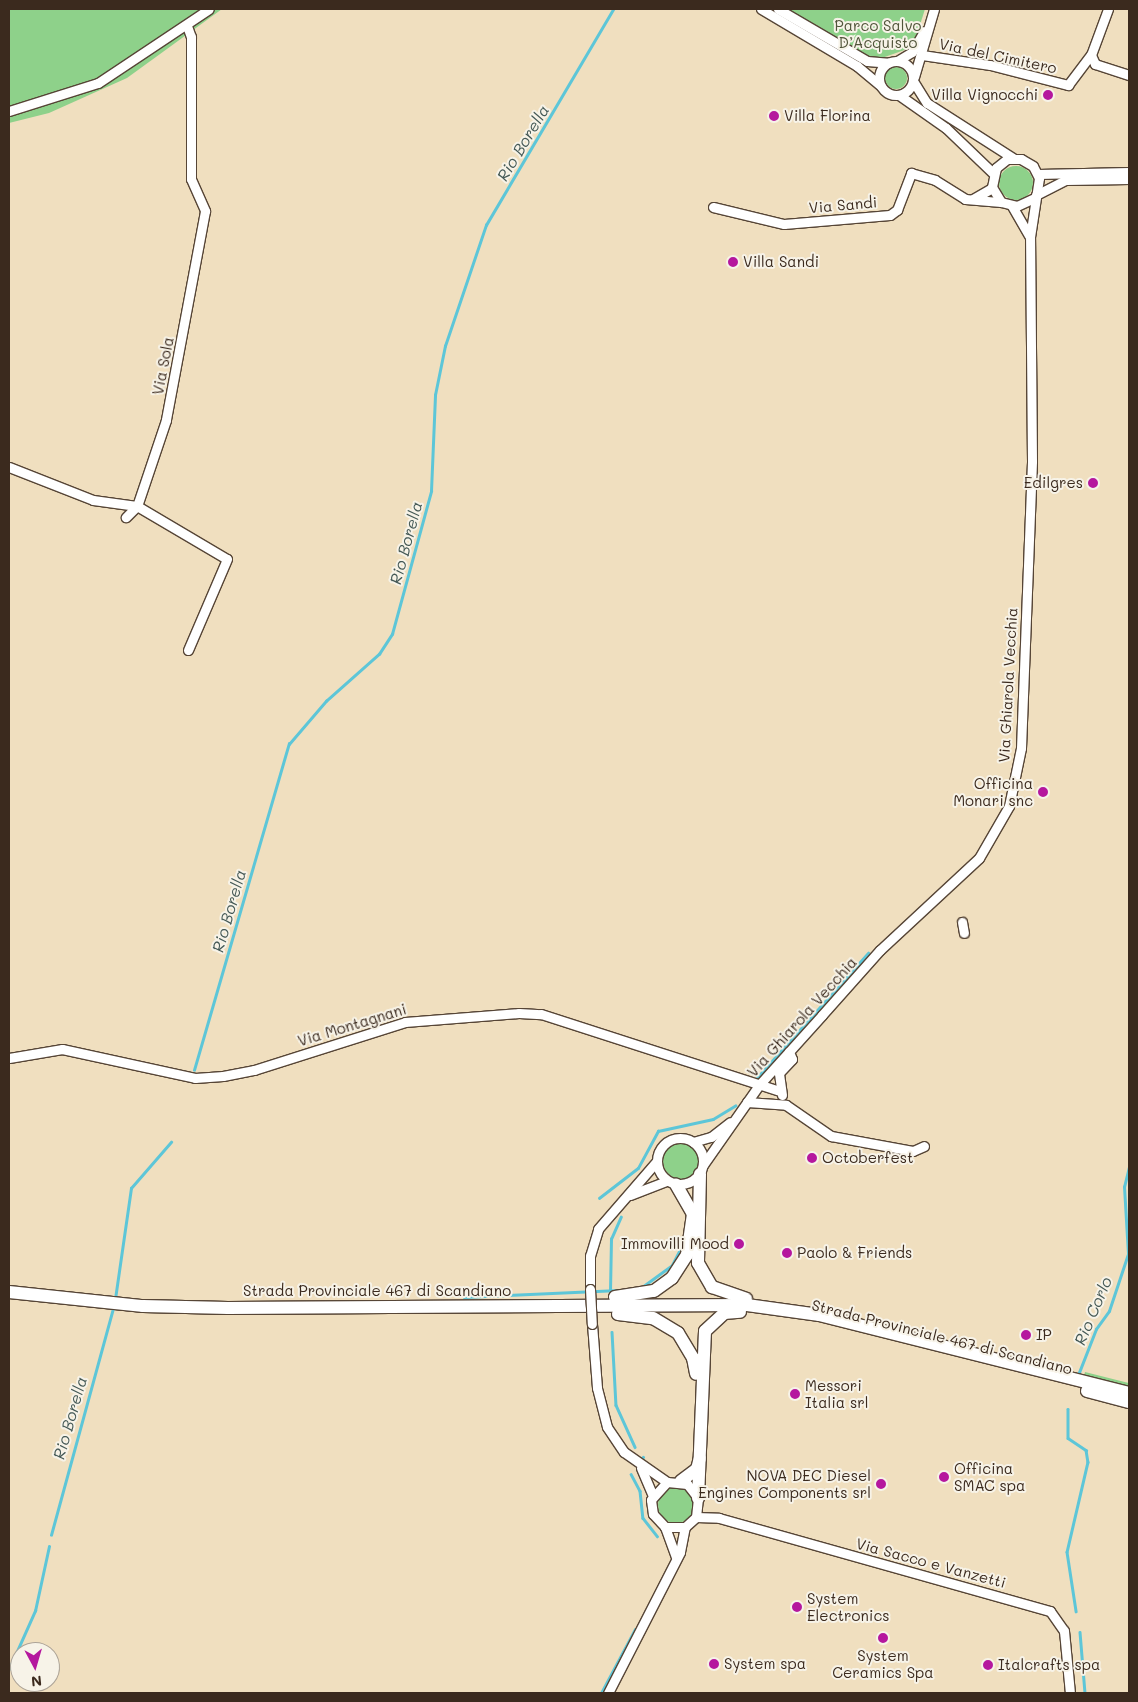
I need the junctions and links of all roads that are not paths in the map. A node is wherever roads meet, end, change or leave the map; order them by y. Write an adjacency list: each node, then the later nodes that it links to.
1 (209, 9): 7 (street)
2 (761, 9): 13 (street)
3 (778, 9): 10 (street)
4 (934, 9): 6 (street)
5 (1108, 9): 9 (street)
6 (930, 22): 8 (street); 10 (street)
7 (186, 26): 15 (street); 29 (street, Via Sola)
8 (922, 55): 9 (street, Via del Cimitero); 12 (street)
9 (1091, 55): 11 (street)
10 (893, 62): 12 (street); 13 (street)
11 (1129, 74)
12 (914, 79): 14 (street); 16 (street)
13 (881, 86): 14 (street)
14 (898, 96): 18 (street)
15 (9, 111)
16 (1013, 158): 18 (street); 19 (street)
17 (1129, 172): 19 (street)
18 (993, 173): 21 (street)
19 (1038, 174): 22 (street)
20 (1129, 179): 22 (street)
21 (992, 188): 23 (street); 24 (street)
22 (1035, 196): 25 (street); 27 (street, Via Ghiarola Vecchia)
23 (974, 199): 24 (street, Via Sandi); 26 (street, Via Sandi)
24 (1001, 202): 25 (street)
25 (1012, 206): 27 (street, Via Ghiarola Vecchia)
26 (713, 207)
27 (1030, 237): 34 (street, Via Ghiarola Vecchia)
28 (9, 467): 29 (street)
29 (137, 506): 30 (street); 31 (street)
30 (126, 517)
31 (188, 650)
32 (962, 922): 33 (street)
33 (964, 932)
34 (789, 1052): 36 (street, Via Ghiarola Vecchia); 37 (street)
35 (9, 1058): 36 (street, Via Montagnani)
36 (760, 1085): 37 (street, Via Montagnani); 38 (street); 39 (street, Via Ghiarola Vecchia)
37 (780, 1091): 40 (street)
38 (767, 1100): 39 (street); 40 (street)
39 (747, 1102): 41 (street, Via Ghiarola Vecchia)
40 (786, 1104): 43 (street)
41 (736, 1117): 42 (street, Via Ghiarola Vecchia); 45 (street, Via Ghiarola Vecchia)
42 (693, 1142): 44 (street, Via Ghiarola Vecchia); 45 (street)
43 (924, 1146)
44 (657, 1161): 46 (street); 47 (street, Via Ghiarola Vecchia)
45 (701, 1170): 46 (street, Via Ghiarola Vecchia); 50 (highway)
46 (672, 1183): 47 (street, Via Ghiarola Vecchia); 49 (highway)
47 (625, 1198): 55 (street, Via Ghiarola Vecchia, bridge)
48 (9, 1292): 49 (highway, Strada Provinciale 467 di Scandiano)
49 (497, 1306): 50 (highway, Strada Provinciale 467 di Scandiano); 51 (highway)
50 (840, 1323): 51 (highway); 52 (highway, Strada Provinciale 467 di Scandiano); 53 (highway, Strada Provinciale 467 di Scandiano)
51 (699, 1391): 54 (highway)
52 (1129, 1392)
53 (1129, 1402)
54 (701, 1453): 57 (highway); 59 (highway)
55 (641, 1468): 56 (street, Via Ghiarola Vecchia); 58 (street, Via Ghiarola Vecchia)
56 (667, 1482): 57 (street, Via Ghiarola Vecchia); 58 (street)
57 (681, 1482): 59 (street)
58 (653, 1496): 62 (street, Via Ghiarola Vecchia)
59 (699, 1500): 60 (street); 61 (street, Via Sacco e Vanzetti)
60 (696, 1517): 61 (street, Via Sacco e Vanzetti); 63 (street)
61 (719, 1518): 66 (street, Via Sacco e Vanzetti)
62 (665, 1527): 63 (street); 64 (street, Via Ghiarola Vecchia)
63 (686, 1527): 64 (street)
64 (676, 1558): 65 (street)
65 (608, 1693)
66 (1070, 1693)

